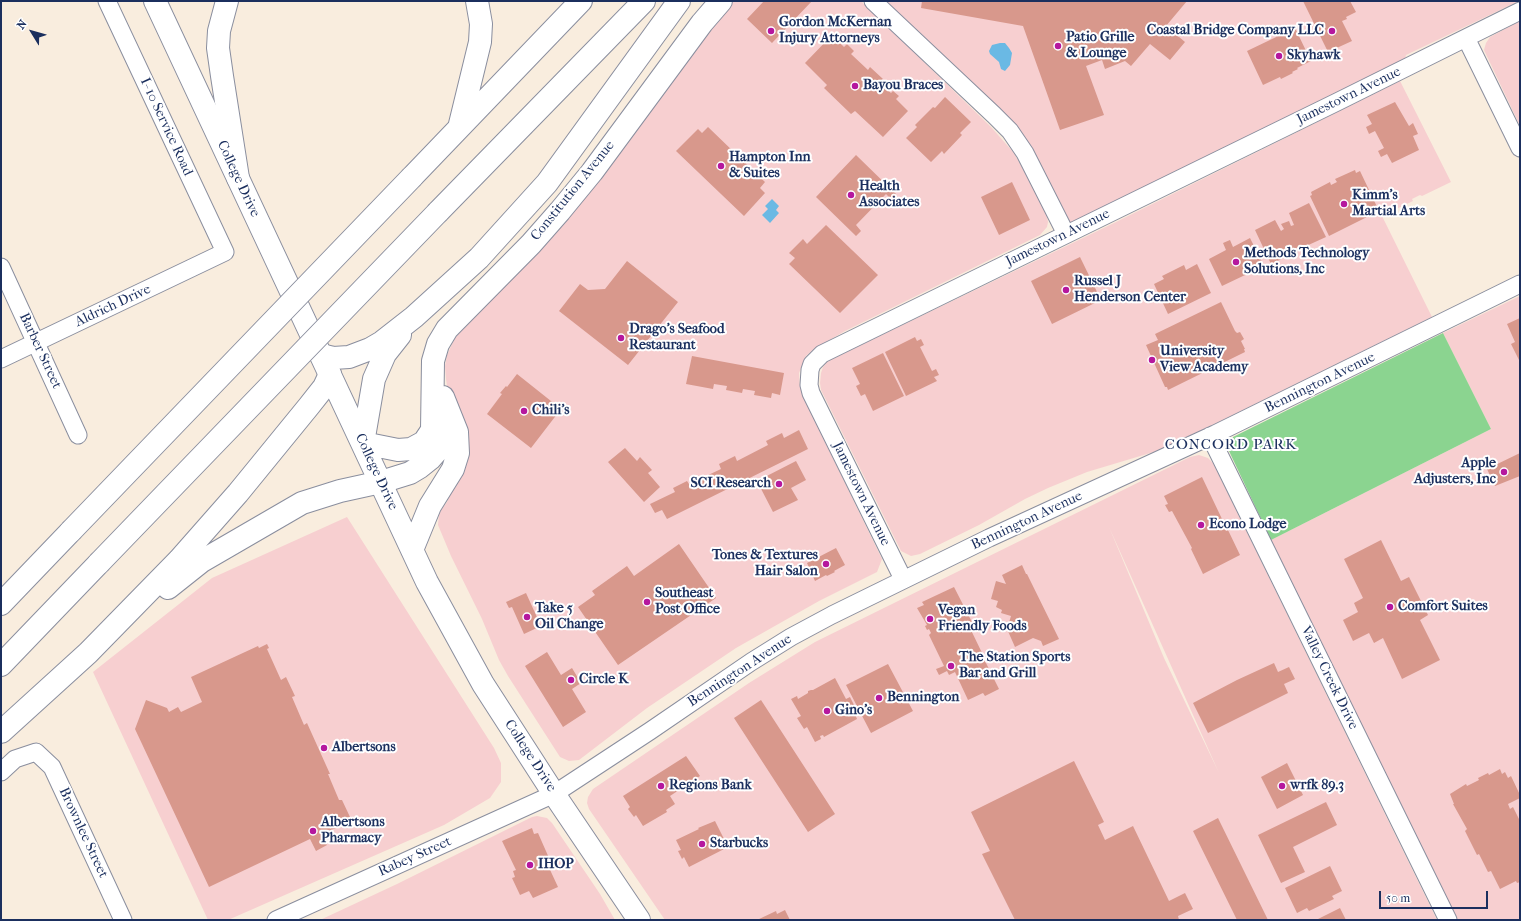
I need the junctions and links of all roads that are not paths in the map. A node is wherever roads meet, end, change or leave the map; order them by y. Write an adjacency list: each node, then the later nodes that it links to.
1 (107, 1): 16 (street, I- 10 Service Road)
2 (155, 1): 14 (main road, College Drive)
3 (227, 1): 14 (main road)
4 (477, 1): 12 (main road)
5 (581, 1): 12 (main road)
6 (644, 1): 32 (main road, bridge)
7 (679, 1): 19 (main road)
8 (721, 1): 23 (main road, Constitution Avenue)
9 (873, 1): 15 (street)
10 (1520, 11): 11 (street, Jamestown Avenue)
11 (1466, 38): 13 (street); 15 (street, Jamestown Avenue)
12 (459, 128): 30 (main road, bridge)
13 (1520, 148)
14 (238, 178): 22 (main road, College Drive)
15 (1066, 234): 29 (street, Jamestown Avenue)
16 (225, 252): 20 (street, Aldrich Drive)
17 (1, 267): 20 (street, Barber Street)
18 (1520, 284): 25 (street, Bennington Avenue)
19 (414, 317): 22 (main road); 26 (main road)
20 (36, 342): 21 (street, Aldrich Drive); 24 (street, Barber Street)
21 (1, 359)
22 (326, 364): 26 (main road, College Drive); 31 (main road)
23 (438, 388): 26 (main road, Constitution Avenue); 27 (main road, Constitution Avenue); 28 (main road, Constitution Avenue)
24 (78, 435)
25 (1210, 436): 29 (street, Bennington Avenue); 39 (street, Valley Creek Drive)
26 (363, 443): 27 (main road, College Drive)
27 (380, 482): 28 (main road, College Drive); 31 (main road, Constitution Avenue)
28 (412, 550): 35 (main road, College Drive)
29 (903, 580): 35 (street, Bennington Avenue)
30 (1, 604)
31 (88, 653): 33 (main road)
32 (1, 665)
33 (1, 732)
34 (1, 772): 36 (street, Brownlee Street)
35 (554, 794): 37 (street, Rabey Street); 38 (main road, College Drive)
36 (124, 920)
37 (276, 920)
38 (639, 920)
39 (1448, 920)

